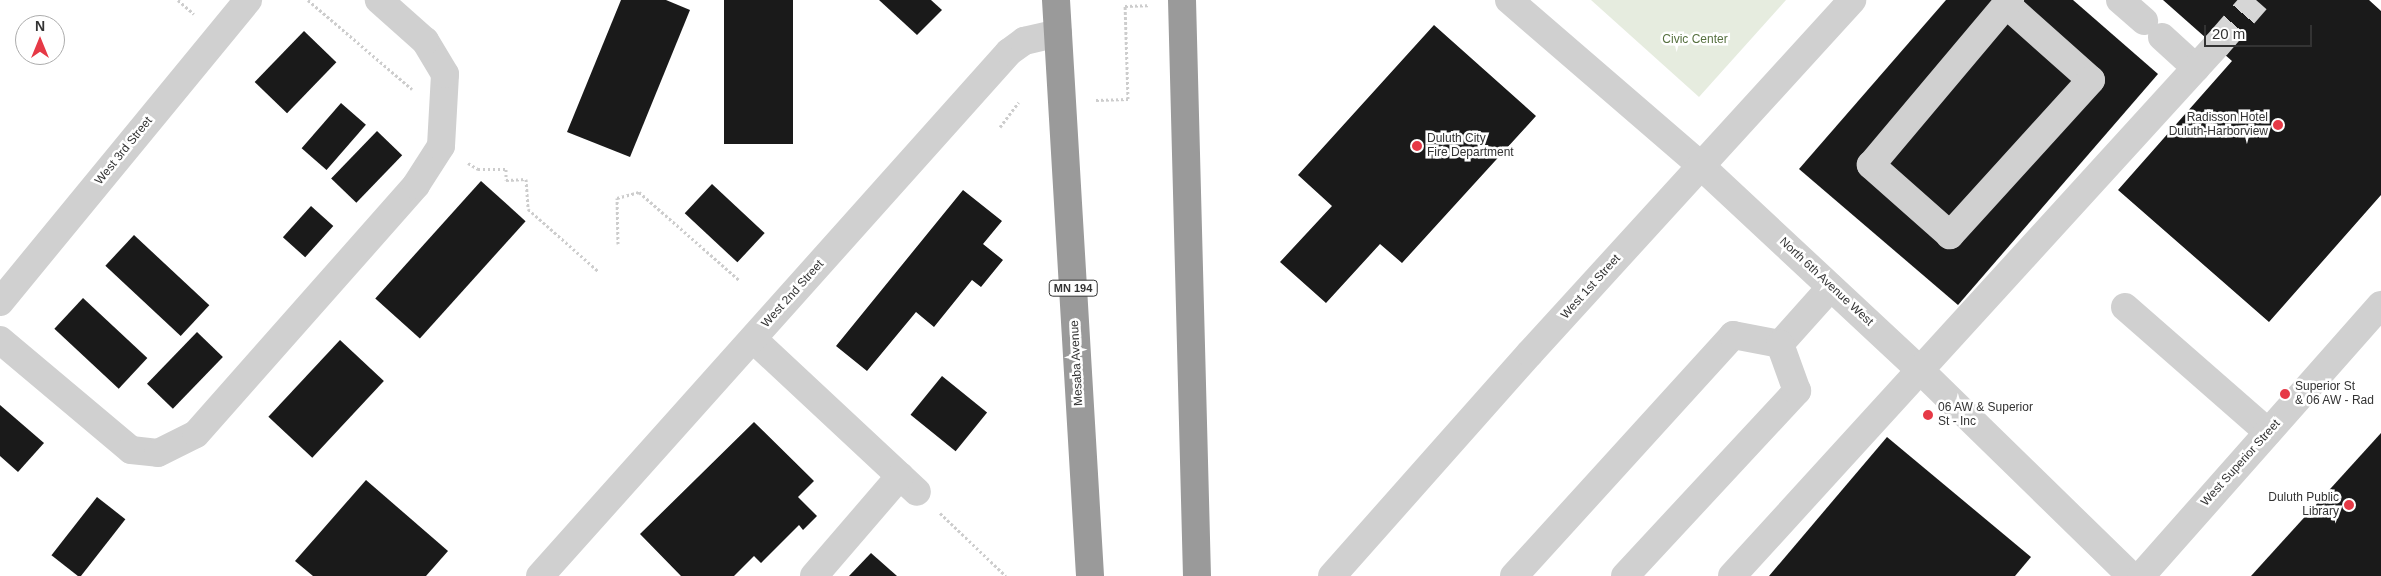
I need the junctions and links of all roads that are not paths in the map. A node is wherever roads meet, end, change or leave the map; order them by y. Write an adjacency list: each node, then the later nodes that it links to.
1 (248, 0): 14 (street, West 3rd Street)
2 (379, 0): 18 (street)
3 (1056, 0): 9 (highway, Mesaba Avenue / MN 194)
4 (1509, 0): 12 (street, North 6th Avenue West)
5 (1852, 0): 12 (street, West 1st Street)
6 (2120, 0): 11 (street)
7 (1183, 1): 25 (highway)
8 (2009, 3): 8 (street)
9 (1058, 32): 17 (street, West 2nd Street); 24 (highway, Mesaba Avenue / MN 194)
10 (2216, 46): 11 (street)
11 (2196, 68): 20 (street)
12 (1702, 166): 13 (street, North 6th Avenue West); 26 (street, West 1st Street)
13 (1832, 287): 19 (street); 20 (street, North 6th Avenue West)
14 (0, 302)
15 (2381, 306): 21 (street, West Superior Street)
16 (2125, 307): 21 (street)
17 (753, 339): 22 (street, West 2nd Street); 23 (street)
18 (0, 340)
19 (1780, 344): 27 (street); 28 (street)
20 (1921, 371): 29 (street); 30 (street, North 6th Avenue West)
21 (2268, 432): 31 (street, West Superior Street)
22 (540, 576)
23 (814, 576)
24 (1090, 576)
25 (1197, 576)
26 (1332, 576)
27 (1514, 576)
28 (1624, 576)
29 (1732, 576)
30 (2131, 576)
31 (2141, 576)

